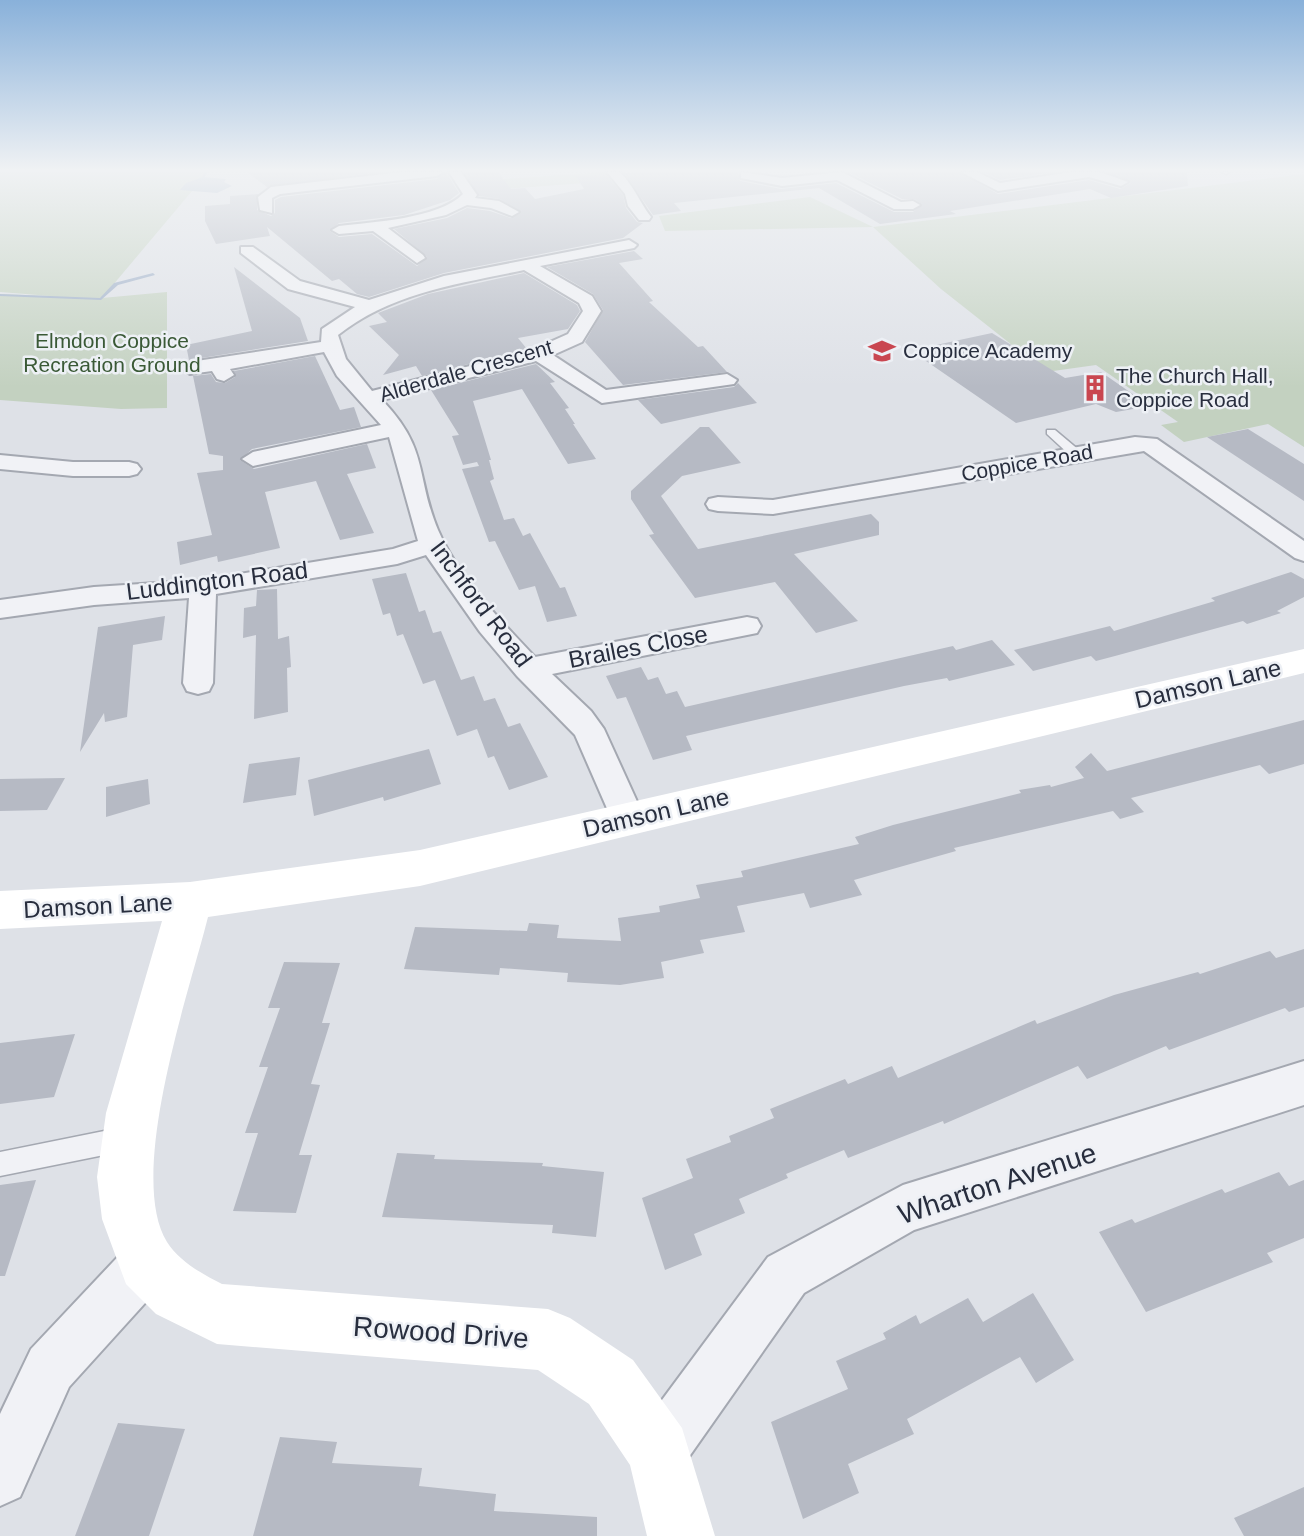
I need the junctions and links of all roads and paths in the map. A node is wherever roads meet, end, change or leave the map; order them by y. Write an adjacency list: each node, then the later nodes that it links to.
1 (399, 244): 4 (street)
2 (629, 246): 5 (street)
3 (275, 253): 6 (street)
4 (388, 255)
5 (527, 265): 6 (street); 8 (street, Alderdale Crescent)
6 (369, 306): 7 (street)
7 (329, 346): 9 (street); 12 (street, Inchford Road)
8 (539, 354): 11 (street); 12 (street, Alderdale Crescent)
9 (190, 369)
10 (727, 380): 11 (street)
11 (602, 397): 13 (street)
12 (368, 398): 14 (street, Inchford Road)
13 (610, 423)
14 (395, 429): 17 (street); 22 (street, Inchford Road)
15 (1051, 432): 16 (lane)
16 (1076, 454): 21 (street, Coppice Road); 23 (street, Coppice Road)
17 (253, 459)
18 (10, 464): 19 (street); 20 (street)
19 (128, 469)
20 (0, 479)
21 (718, 504)
22 (433, 544): 24 (street, Luddington Road); 28 (street, Inchford Road)
23 (1304, 553)
24 (203, 588): 25 (street, Luddington Road); 29 (street)
25 (0, 610)
26 (753, 626): 28 (street, Brailes Close)
27 (1304, 661): 30 (street, Damson Lane)
28 (528, 668): 30 (street, Inchford Road)
29 (198, 683)
30 (628, 819): 31 (street, Damson Lane)
31 (190, 901): 32 (street, Damson Lane); 34 (street, Rowood Drive)
32 (0, 910)
33 (1304, 1083): 37 (street, Wharton Avenue)
34 (129, 1138): 35 (lane); 36 (street, Rowood Drive)
35 (0, 1164)
36 (147, 1263): 37 (street, Rowood Drive); 38 (street)
37 (659, 1451): 39 (street, Rowood Drive)
38 (0, 1477)
39 (681, 1536)

